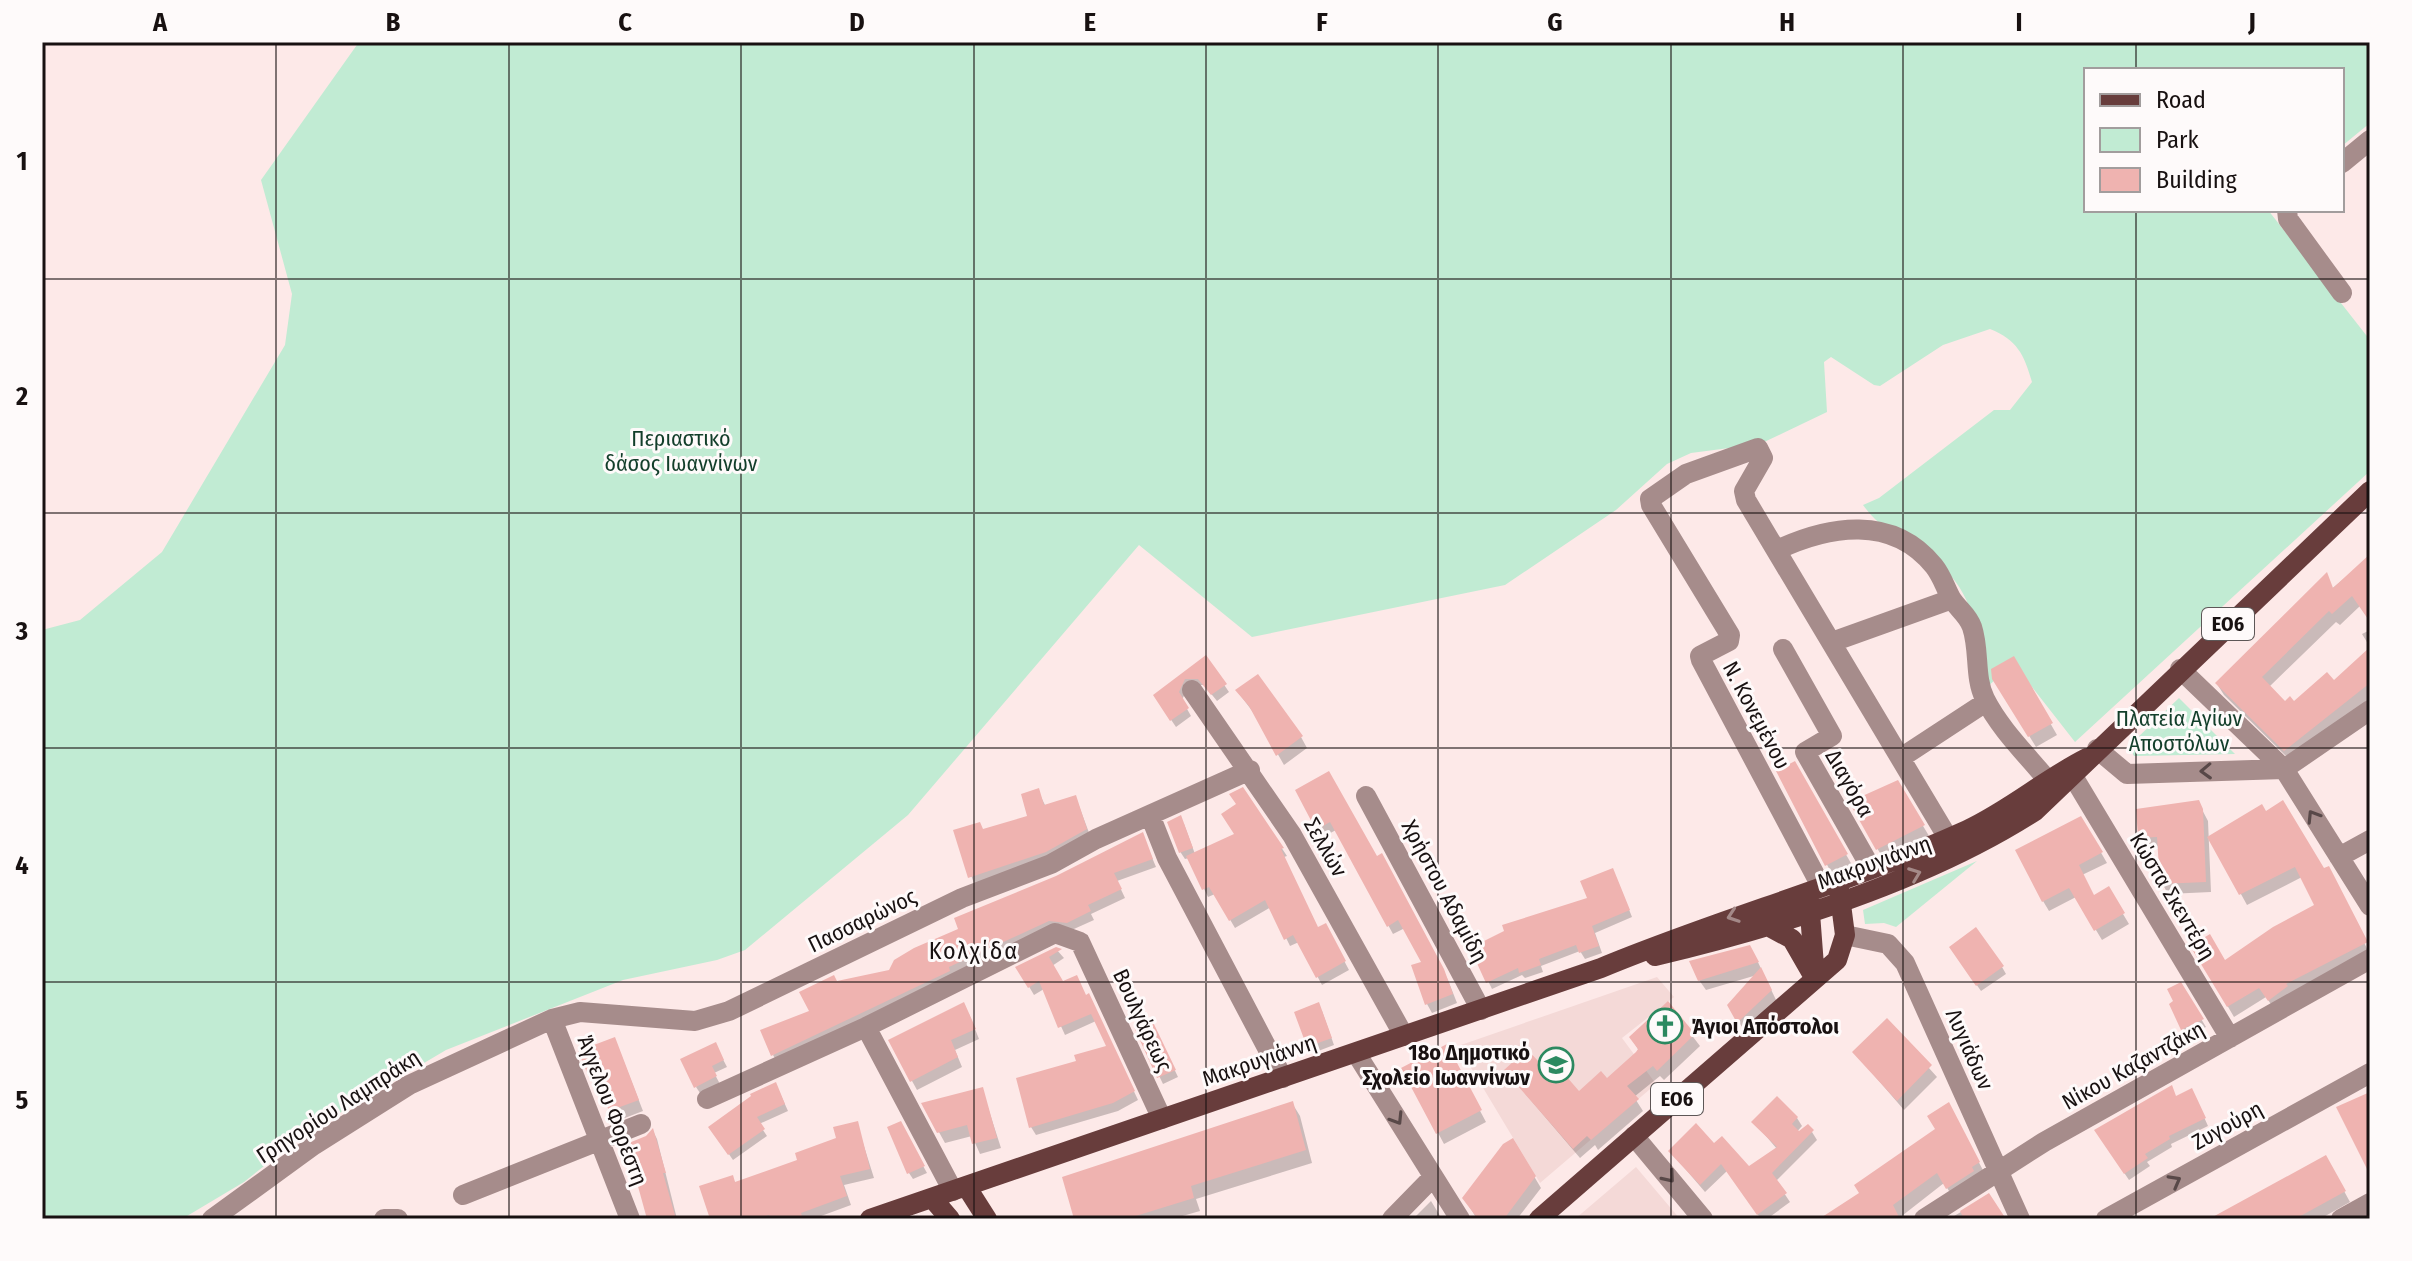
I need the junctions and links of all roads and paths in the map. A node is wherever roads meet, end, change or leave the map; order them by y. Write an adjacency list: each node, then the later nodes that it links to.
1 (2370, 140): 2 (street)
2 (2344, 161)
3 (2287, 212): 4 (street)
4 (2342, 293)
5 (2370, 491): 10 (main road, Μακρυγιάννη / ΕΟ6)
6 (1777, 550): 7 (street); 8 (street); 26 (street, Ν. Κονεμένου)
7 (1952, 599): 8 (street); 12 (street)
8 (1832, 642): 15 (street)
9 (1783, 649): 25 (street, Διαγόρα)
10 (2180, 669): 14 (main road, Μακρυγιάννη / ΕΟ6); 16 (street)
11 (1192, 690): 17 (street, Σελλών)
12 (1986, 702): 15 (street); 19 (street)
13 (2368, 716): 16 (street)
14 (2092, 754): 16 (street, one-way to 14); 18 (main road, Μακρυγιάννη / ΕΟ6); 19 (main road, Μακρυγιάννη / ΕΟ6)
15 (1902, 757): 22 (street)
16 (2284, 769): 24 (street, one-way to 16)
17 (1250, 770): 21 (street, Πασσαρώνος); 37 (street, Σελλών)
18 (2074, 778): 26 (main road, Μακρυγιάννη / ΕΟ6, one-way to 18); 38 (street, Κώστα Σκεντέρη)
19 (2049, 782): 22 (main road, Μακρυγιάννη / ΕΟ6)
20 (1366, 796): 33 (street, Χρήστου Αδαμίδη)
21 (1150, 815): 34 (street, Πασσαρώνος); 41 (street)
22 (1948, 838): 25 (main road, Μακρυγιάννη / ΕΟ6)
23 (2370, 840): 24 (street)
24 (2339, 857): 27 (street)
25 (1871, 868): 26 (main road, Μακρυγιάννη / ΕΟ6)
26 (1823, 893): 28 (main road, Μακρυγιάννη); 29 (main road); 31 (main road, Μακρυγιάννη, one-way to 31); 32 (main road)
27 (2370, 906)
28 (1764, 924): 31 (main road, Μακρυγιάννη); 32 (main road)
29 (1845, 935): 32 (main road, ΕΟ6); 47 (street, Λυγιάδων)
30 (2370, 959): 38 (street, Νίκου Καζαντζάκη)
31 (1601, 968): 33 (main road, Μακρυγιάννη)
32 (1815, 979): 45 (main road, ΕΟ6)
33 (1481, 1010): 37 (main road, Μακρυγιάννη)
34 (586, 1013): 35 (street, Γρηγορίου Λαμπράκη)
35 (552, 1019): 46 (street, Άγγελου Φορέστη); 54 (street, Γρηγορίου Λαμπράκη)
36 (866, 1027): 42 (street); 43 (street, Βουλγάρεως); 49 (street)
37 (1404, 1036): 39 (main road, Μακρυγιάννη)
38 (2230, 1038): 47 (street, Νίκου Καζαντζάκη)
39 (1356, 1053): 41 (main road, Μακρυγιάννη); 48 (street, one-way to 48)
40 (2370, 1073): 66 (street, Ζυγούρη, one-way to 40)
41 (1283, 1078): 43 (main road, Μακρυγιάννη)
42 (707, 1099)
43 (1162, 1119): 49 (main road, Μακρυγιάννη)
44 (641, 1124): 46 (street)
45 (1634, 1136): 62 (main road, ΕΟ6); 63 (street, one-way to 63)
46 (600, 1141): 50 (street); 56 (street, Άγγελου Φορέστη)
47 (1997, 1170): 64 (street, Νίκου Καζαντζάκη); 65 (street, Λυγιάδων)
48 (1433, 1177): 60 (street); 61 (street)
49 (959, 1189): 51 (main road, Μακρυγιάννη); 59 (main road)
50 (463, 1195)
51 (932, 1198): 57 (main road, Μακρυγιάννη); 58 (main road)
52 (2370, 1203): 67 (street)
53 (398, 1218): 55 (street)
54 (212, 1219)
55 (384, 1219)
56 (630, 1219)
57 (870, 1219)
58 (950, 1219)
59 (987, 1219)
60 (1392, 1219)
61 (1460, 1219)
62 (1539, 1219)
63 (1703, 1219)
64 (1924, 1219)
65 (2020, 1219)
66 (2106, 1219)
67 (2341, 1219)

